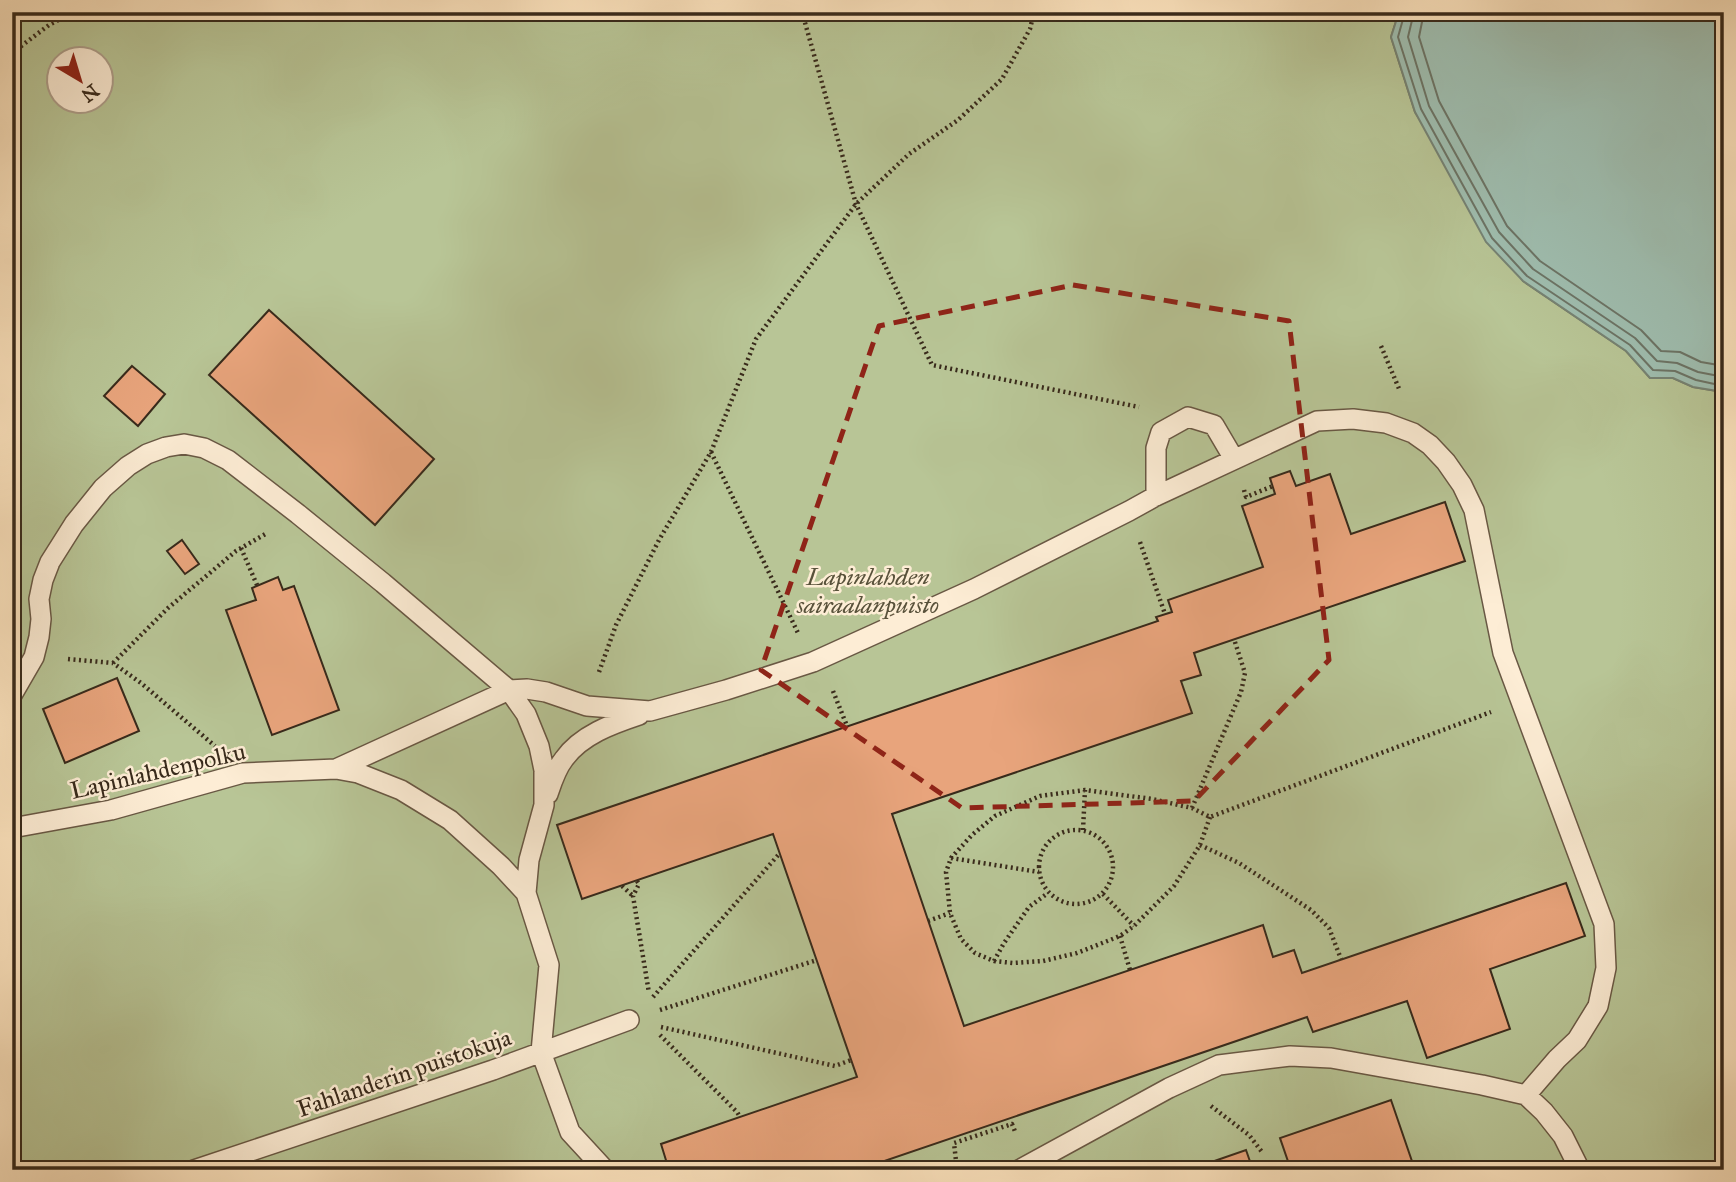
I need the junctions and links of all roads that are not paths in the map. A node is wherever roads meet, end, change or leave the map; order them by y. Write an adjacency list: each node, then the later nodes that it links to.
1 (1234, 459): 2 (lane); 2 (lane); 12 (lane)
2 (1156, 496): 5 (lane)
3 (509, 690): 4 (lane); 5 (lane); 6 (lane); 7 (lane)
4 (12, 695)
5 (650, 711): 7 (lane)
6 (336, 769): 8 (lane, Lapinlahdenpolku); 9 (lane, Lapinlahdenpolku)
7 (544, 805): 9 (lane)
8 (12, 828)
9 (526, 893): 11 (lane)
10 (629, 1020): 11 (lane, Fahlanderin puistokuja)
11 (541, 1052): 13 (lane, Fahlanderin puistokuja); 14 (lane)
12 (1526, 1095): 15 (lane); 16 (lane)
13 (194, 1170)
14 (605, 1170)
15 (1019, 1170)
16 (1580, 1170)

